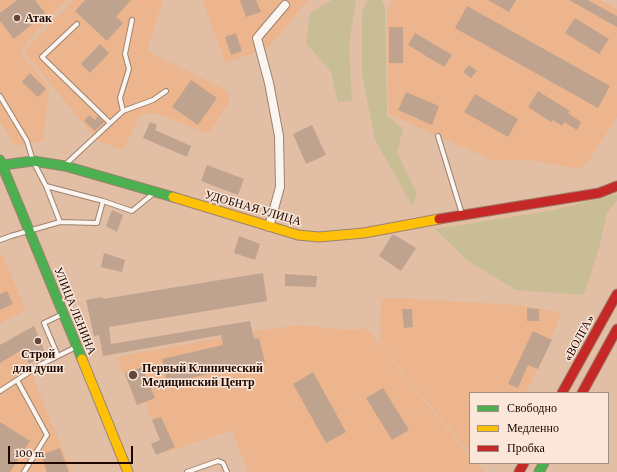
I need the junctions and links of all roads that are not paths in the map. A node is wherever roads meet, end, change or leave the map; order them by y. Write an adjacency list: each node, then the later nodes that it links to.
1 (285, 5): 18 (street)
2 (132, 20): 6 (lane)
3 (77, 24): 7 (lane)
4 (166, 91): 6 (lane)
5 (0, 96): 9 (lane)
6 (123, 111): 7 (lane)
7 (110, 123): 11 (lane)
8 (438, 136): 16 (lane)
9 (34, 161): 10 (main road, УДОБНАЯ УЛИЦА); 11 (main road, УДОБНАЯ УЛИЦА); 12 (lane)
10 (1, 163): 19 (main road, УЛИЦА ЛЕНИНА)
11 (65, 166): 14 (main road, УДОБНАЯ УЛИЦА)
12 (46, 186): 15 (lane); 17 (lane)
13 (617, 186): 16 (main road, УДОБНАЯ УЛИЦА)
14 (156, 192): 15 (lane); 18 (main road, УДОБНАЯ УЛИЦА)
15 (103, 202): 17 (lane)
16 (462, 215): 18 (main road, УДОБНАЯ УЛИЦА)
17 (60, 222): 19 (lane)
18 (269, 227)
19 (29, 230): 20 (lane); 22 (main road, УЛИЦА ЛЕНИНА)
20 (0, 240)
21 (617, 294): 28 (main road, «ВОЛГА»)
22 (63, 314): 24 (main road, УЛИЦА ЛЕНИНА); 25 (lane)
23 (617, 328): 29 (main road)
24 (76, 347): 25 (lane); 31 (main road, УЛИЦА ЛЕНИНА)
25 (58, 356): 26 (lane)
26 (17, 380): 27 (lane); 30 (lane)
27 (0, 391)
28 (563, 392)
29 (583, 392)
30 (24, 472)
31 (128, 472)
32 (187, 472): 33 (lane)
33 (227, 472)

